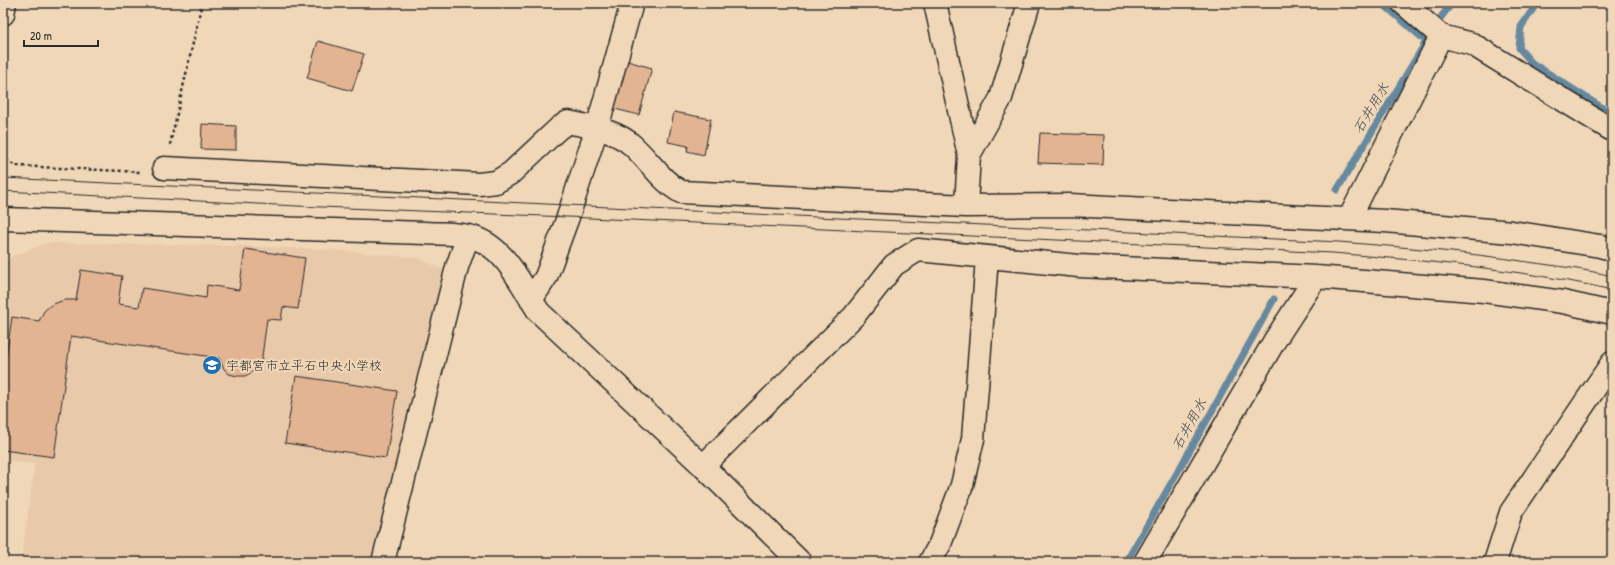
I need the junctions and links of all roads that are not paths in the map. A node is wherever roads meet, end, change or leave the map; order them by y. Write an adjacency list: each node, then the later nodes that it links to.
1 (4, 3): 6 (street)
2 (632, 3): 8 (street)
3 (936, 3): 10 (street)
4 (1029, 3): 10 (street)
5 (1404, 3): 7 (street)
6 (3, 14)
7 (1441, 36): 9 (street); 14 (street)
8 (598, 128): 11 (street); 12 (street); 19 (street)
9 (1612, 130)
10 (969, 155): 12 (street)
11 (164, 168)
12 (966, 206): 14 (street)
13 (3, 219): 15 (street)
14 (1349, 219): 16 (street)
15 (468, 236): 19 (street); 23 (street)
16 (1612, 250)
17 (987, 258): 18 (street); 22 (street); 25 (street)
18 (1316, 277): 20 (street); 26 (street)
19 (531, 300): 22 (street)
20 (1612, 313)
21 (1612, 363): 27 (street)
22 (703, 466): 24 (street)
23 (383, 562)
24 (800, 562)
25 (930, 562)
26 (1145, 562)
27 (1494, 562)

